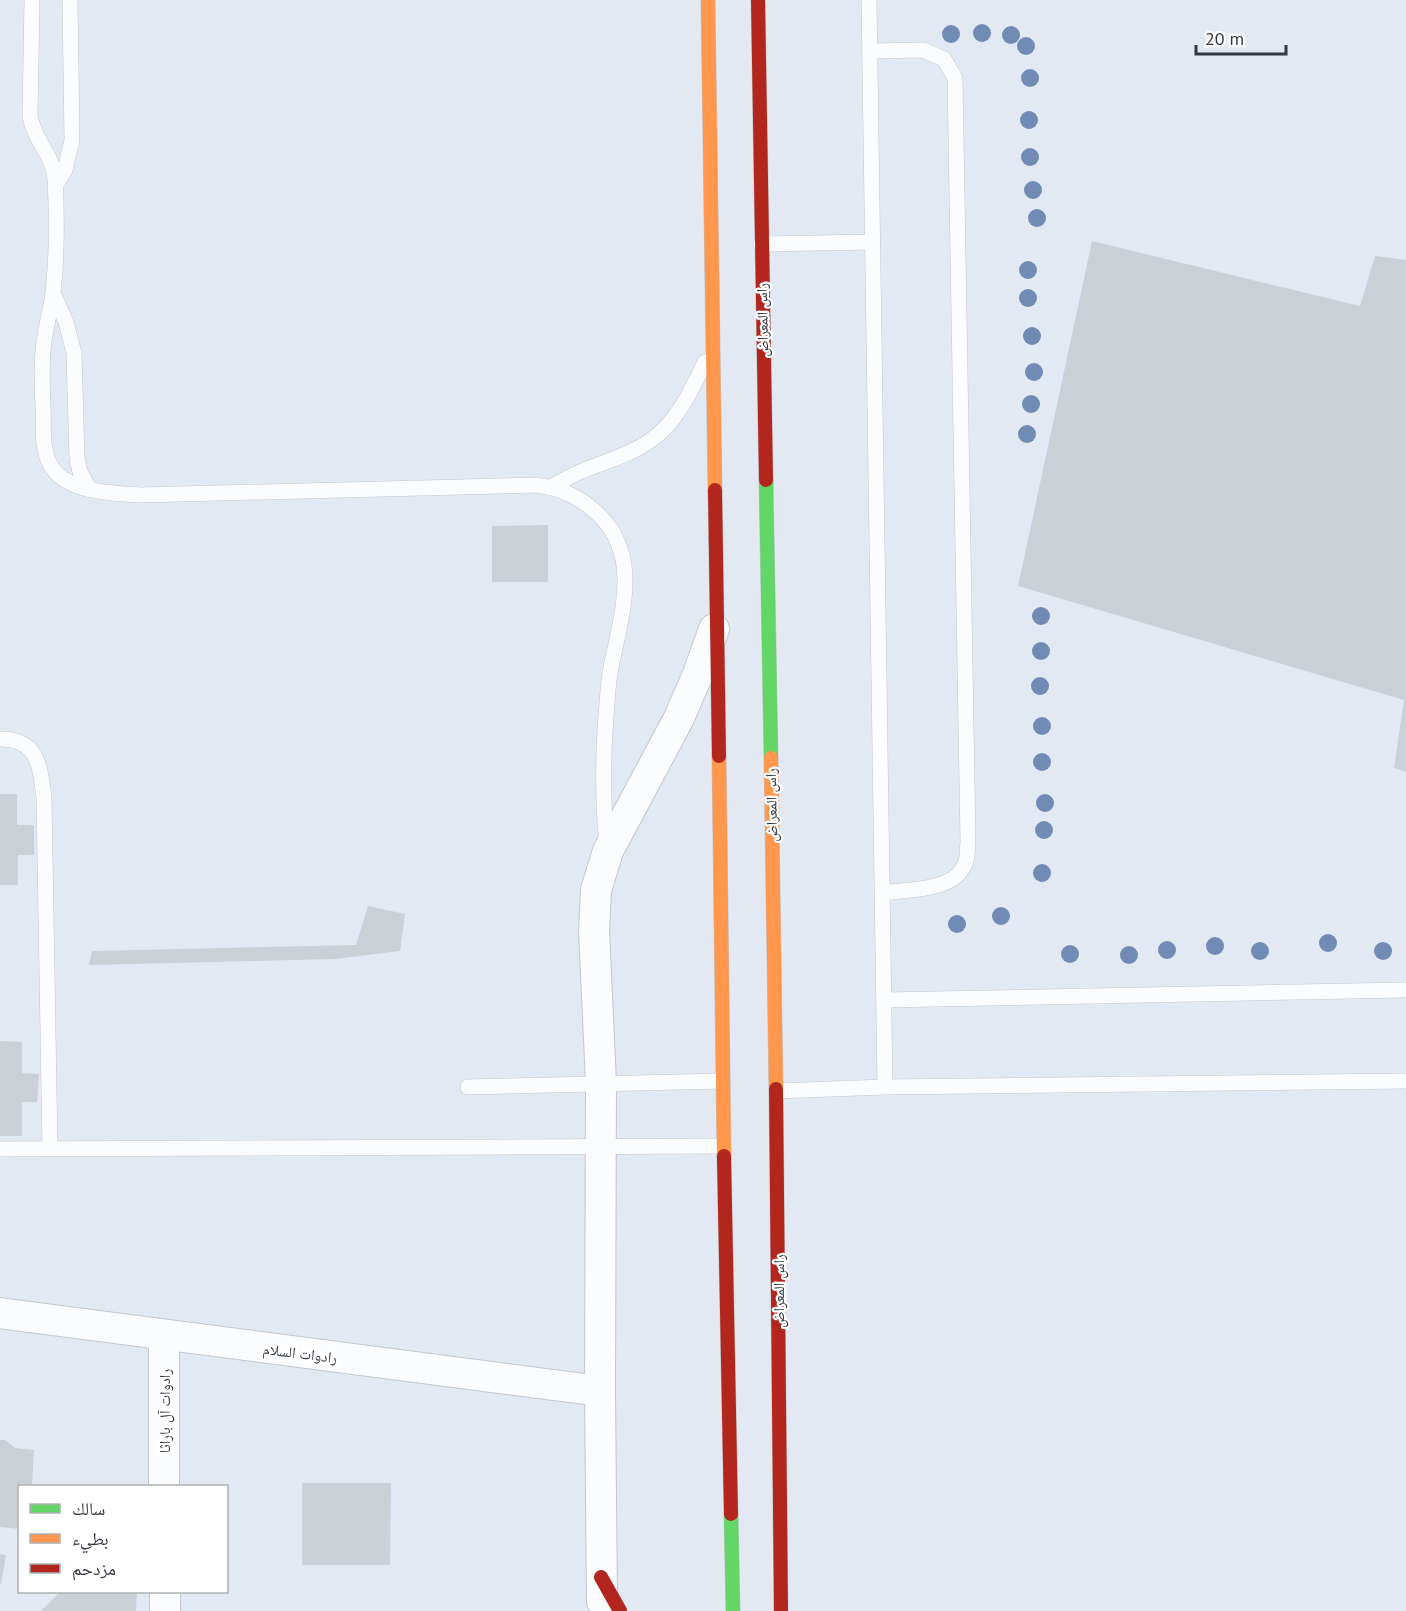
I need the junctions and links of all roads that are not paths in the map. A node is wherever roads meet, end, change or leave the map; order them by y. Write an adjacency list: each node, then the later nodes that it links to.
1 (32, 0): 7 (lane)
2 (70, 0): 7 (lane)
3 (708, 0): 11 (street)
4 (758, 0): 9 (street, راس المعراض)
5 (869, 0): 6 (lane)
6 (870, 51): 8 (lane); 17 (lane)
7 (55, 187): 10 (lane)
8 (872, 242): 9 (lane); 17 (lane)
9 (761, 244): 25 (street, راس المعراض)
10 (53, 293): 13 (lane); 13 (lane)
11 (713, 346): 12 (lane); 14 (street)
12 (551, 487): 13 (lane); 16 (lane)
13 (90, 490)
14 (716, 623): 16 (street); 20 (street)
15 (0, 739): 29 (lane)
16 (608, 851): 22 (street)
17 (882, 893): 19 (lane)
18 (1406, 990): 19 (lane)
19 (884, 1000): 24 (lane)
20 (723, 1081): 22 (lane); 26 (street)
21 (1406, 1081): 24 (lane)
22 (601, 1083): 23 (lane); 27 (street)
23 (468, 1087)
24 (885, 1087): 25 (lane)
25 (776, 1090): 40 (street, راس المعراض)
26 (724, 1146): 27 (lane); 39 (street)
27 (601, 1148): 29 (lane); 32 (street)
28 (0, 1149): 29 (lane)
29 (50, 1149)
30 (0, 1313): 31 (street, رادوات السلام)
31 (164, 1335): 32 (street, رادوات السلام); 33 (street, رادوات آل باراثا)
32 (600, 1391): 34 (street)
33 (164, 1485)
34 (601, 1577): 37 (street); 38 (street)
35 (165, 1593): 36 (street)
36 (165, 1611)
37 (602, 1611)
38 (620, 1611)
39 (734, 1611)
40 (781, 1611)

